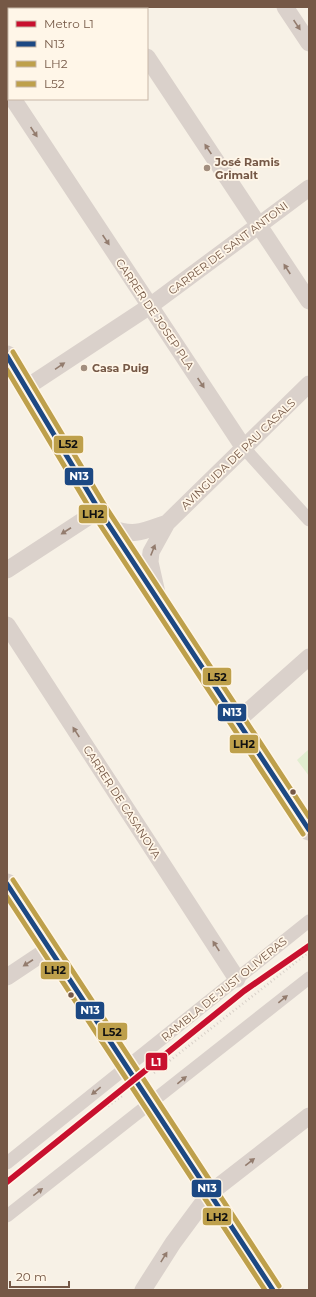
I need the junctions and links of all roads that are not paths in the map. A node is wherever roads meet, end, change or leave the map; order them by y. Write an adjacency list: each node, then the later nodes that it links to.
1 (285, 7): 2 (street, one-way to 2)
2 (309, 43)
3 (148, 58): 6 (street, one-way to 3)
4 (14, 100): 8 (street, CARRER DE JOSEP PLA, one-way to 8)
5 (309, 188): 6 (street, CARRER DE SANT ANTONI)
6 (259, 225): 7 (street, one-way to 6); 8 (street, CARRER DE SANT ANTONI)
7 (309, 301)
8 (150, 306): 11 (street, CARRER DE SANT ANTONI, one-way to 8); 12 (street, CARRER DE JOSEP PLA, one-way to 12)
9 (7, 356): 11 (street)
10 (309, 384): 12 (street, AVINGUDA DE PAU CASALS)
11 (27, 387): 13 (street)
12 (244, 448): 14 (street, CARRER DE JOSEP PLA); 15 (street, AVINGUDA DE PAU CASALS)
13 (99, 510): 16 (street); 17 (street, one-way to 17)
14 (309, 520)
15 (166, 523): 16 (street, AVINGUDA DE PAU CASALS); 18 (street, AVINGUDA DE PAU CASALS, one-way to 15)
16 (111, 528): 18 (street)
17 (7, 570)
18 (159, 601): 21 (street)
19 (7, 625): 28 (street, CARRER DE CASANOVA, one-way to 19)
20 (309, 657): 21 (street)
21 (237, 721): 22 (street)
22 (309, 830)
23 (7, 884): 25 (street)
24 (309, 921): 28 (street, RAMBLA DE JUST OLIVERAS)
25 (50, 949): 26 (street, one-way to 26); 29 (street)
26 (7, 977)
27 (309, 978): 30 (street, one-way to 27)
28 (237, 979): 29 (street, RAMBLA DE JUST OLIVERAS)
29 (126, 1067): 30 (street); 32 (street, RAMBLA DE JUST OLIVERAS, one-way to 32)
30 (151, 1105): 33 (street); 34 (street, one-way to 30)
31 (309, 1116): 33 (street, one-way to 31)
32 (7, 1163)
33 (210, 1193): 35 (street, one-way to 33); 36 (street)
34 (7, 1216)
35 (143, 1290)
36 (272, 1290)

